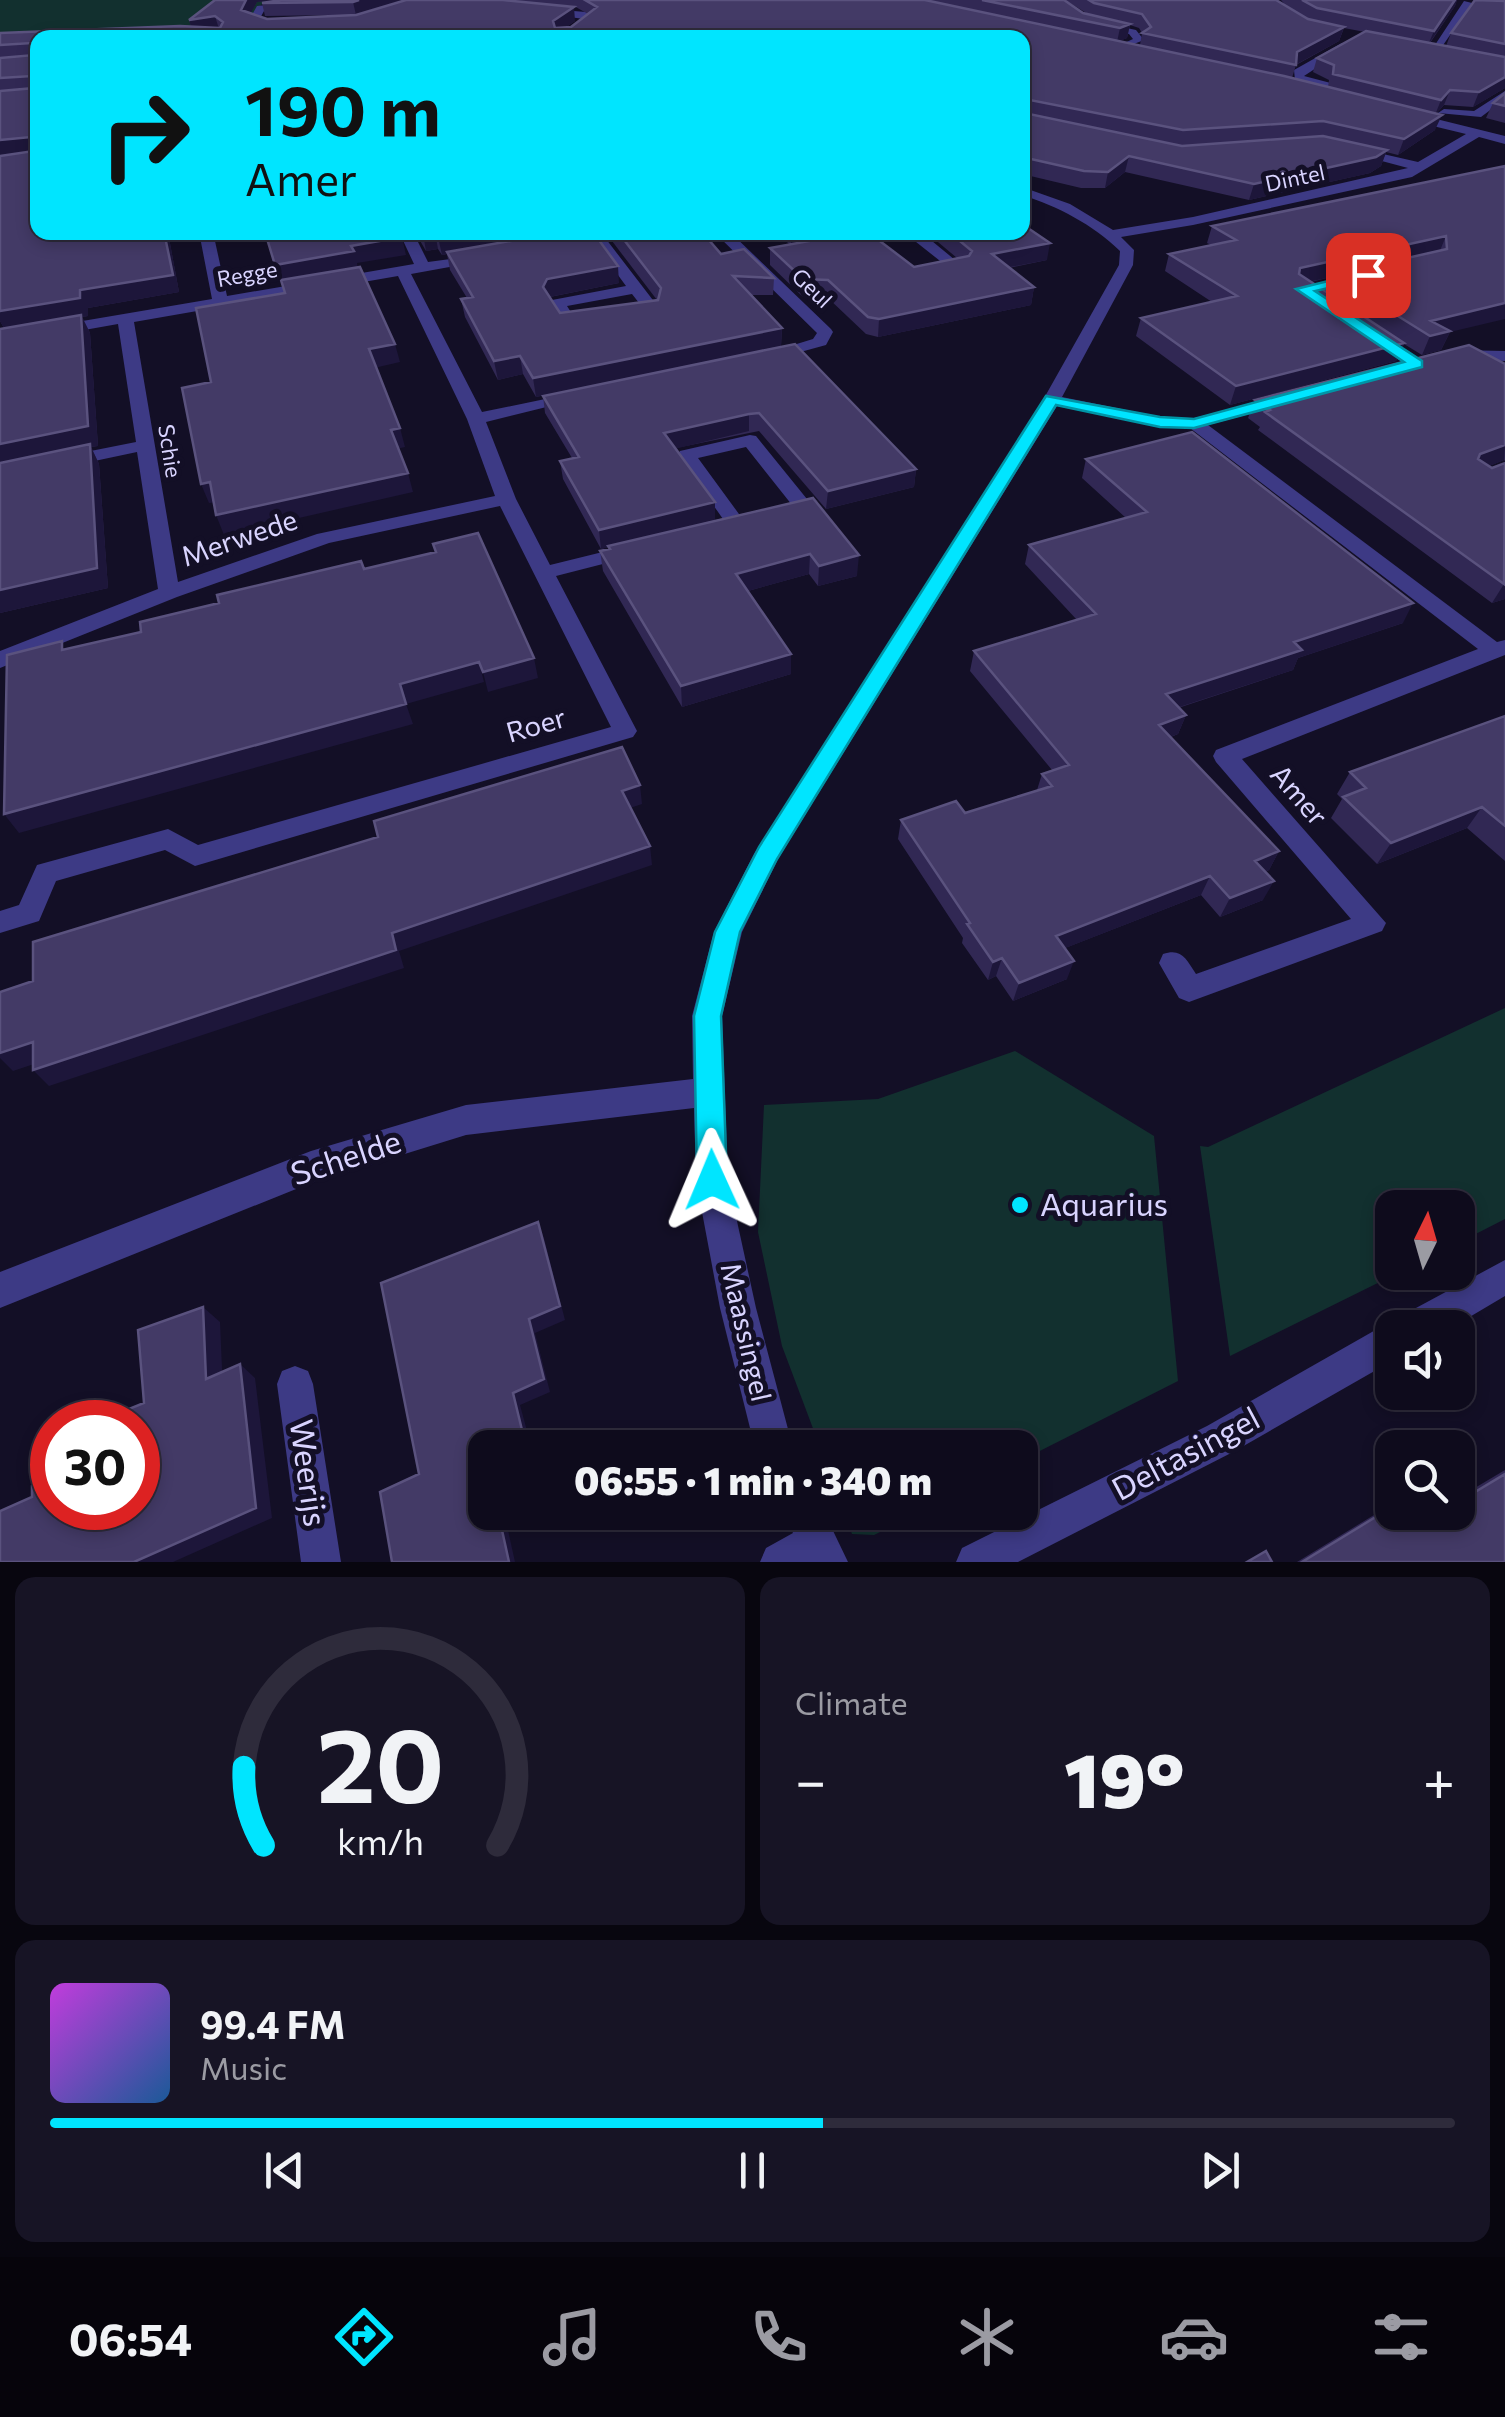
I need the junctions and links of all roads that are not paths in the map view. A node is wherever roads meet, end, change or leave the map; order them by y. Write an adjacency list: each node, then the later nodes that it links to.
1 (348, 0): 7 (street)
2 (1052, 0): 11 (street)
3 (1452, 0): 4 (street)
4 (1467, 3): 5 (street); 14 (street)
5 (1480, 5)
6 (534, 10): 8 (street)
7 (289, 25)
8 (574, 30)
9 (1345, 35): 16 (street)
10 (1100, 45): 11 (street)
11 (1120, 48): 13 (street)
12 (1414, 49): 14 (street)
13 (1138, 52)
14 (1433, 52): 15 (street)
15 (1451, 56)
16 (1280, 84)
17 (1505, 94): 18 (street)
18 (1477, 133): 19 (street); 21 (street, Dintel)
19 (1505, 140)
20 (1340, 146): 21 (street)
21 (1420, 167): 23 (street, Dintel)
22 (1030, 194): 23 (street)
23 (1112, 234): 47 (street, Maassingel)
24 (208, 240): 39 (street)
25 (407, 240): 36 (street, Roer)
26 (581, 240): 33 (street)
27 (599, 240): 38 (street)
28 (732, 240): 44 (street, Geul)
29 (860, 240): 32 (street)
30 (871, 240): 35 (street)
31 (922, 240): 37 (street)
32 (852, 242)
33 (549, 246)
34 (495, 255): 36 (street, Regge)
35 (904, 268)
36 (412, 269): 39 (street, Regge); 48 (street, Roer)
37 (930, 275)
38 (636, 289): 38 (street)
39 (220, 301): 40 (street, Regge)
40 (125, 318): 42 (street, Regge); 50 (street, Schie)
41 (1352, 321): 43 (street)
42 (0, 340)
43 (1505, 356)
44 (744, 363)
45 (1306, 394): 49 (street)
46 (587, 396): 48 (street)
47 (1052, 400): 49 (street); 61 (street, Maassingel)
48 (476, 419): 52 (street, Roer)
49 (1194, 424): 57 (street, Amer)
50 (146, 445): 51 (street); 56 (street, Schie)
51 (0, 475)
52 (506, 499): 55 (street, Roer); 56 (street, Merwede)
53 (727, 527): 53 (street)
54 (660, 544): 55 (street)
55 (544, 573): 59 (street, Roer)
56 (169, 592): 58 (street, Merwede)
57 (1500, 649): 60 (street, Amer)
58 (0, 660)
59 (0, 922)
60 (1173, 963)
61 (709, 1092): 63 (street, Schelde); 67 (street, Maassingel)
62 (1505, 1277): 64 (street)
63 (0, 1290)
64 (1447, 1310)
65 (1375, 1351): 71 (street, Deltasingel)
66 (295, 1384): 69 (street, Weerijs)
67 (769, 1430)
68 (816, 1539): 70 (street)
69 (321, 1562)
70 (780, 1562)
71 (976, 1562)

